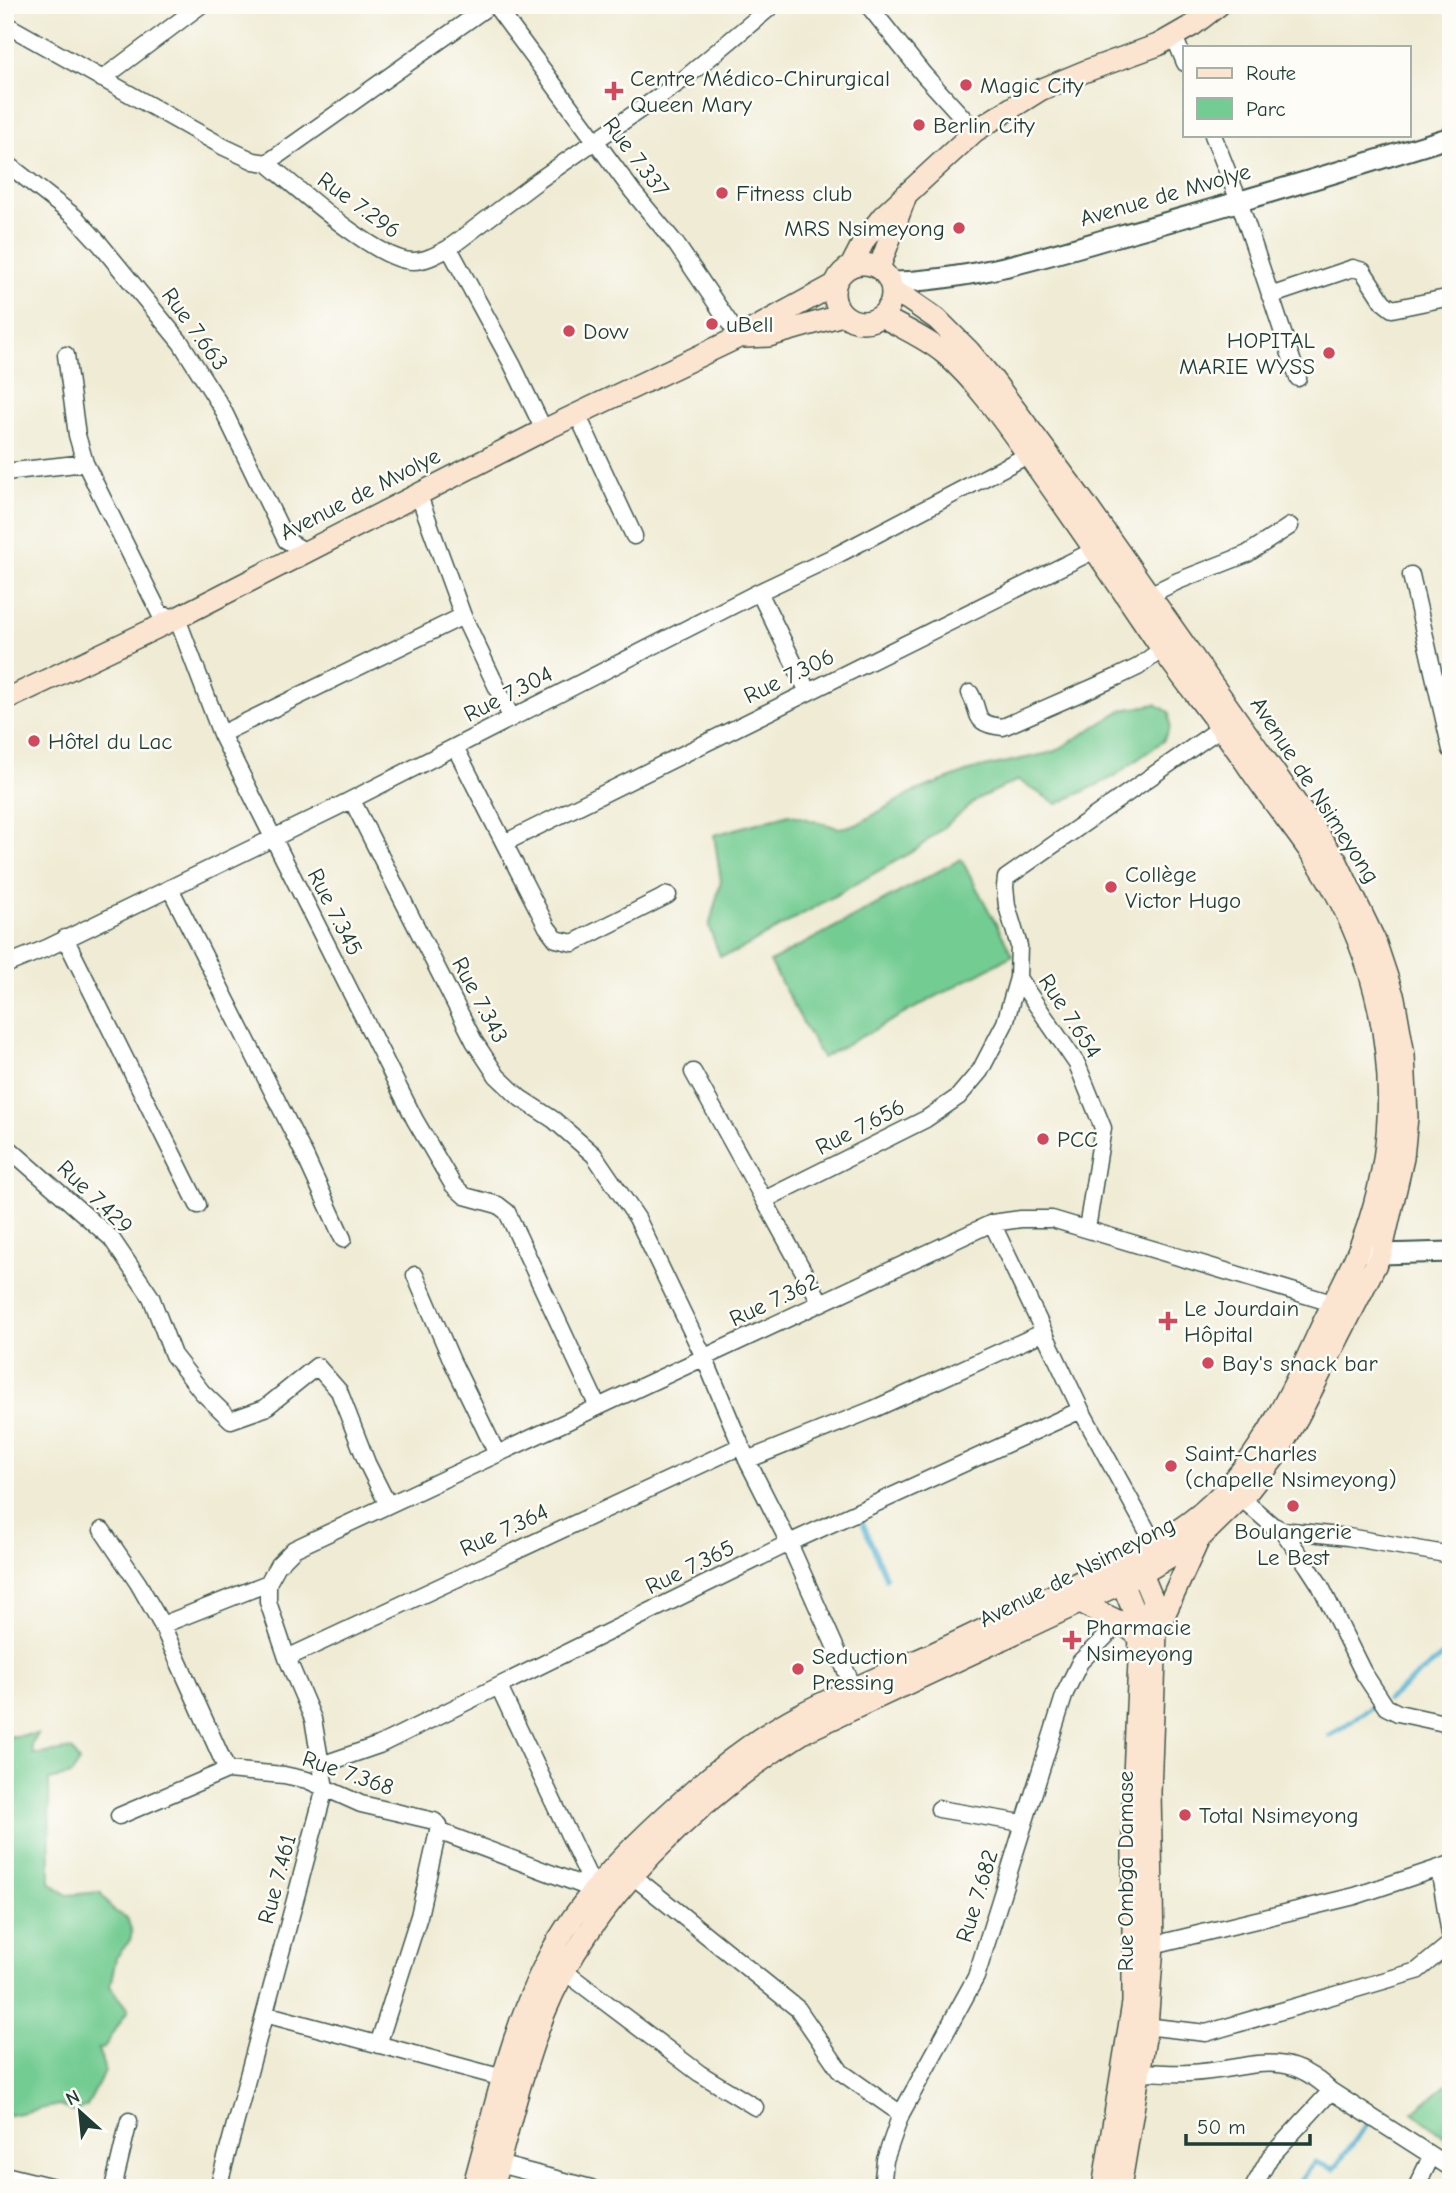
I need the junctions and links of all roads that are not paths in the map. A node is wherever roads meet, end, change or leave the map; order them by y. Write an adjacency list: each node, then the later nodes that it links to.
1 (201, 5): 10 (street)
2 (489, 5): 16 (street)
3 (495, 5): 14 (street, Rue 7.337)
4 (772, 5): 14 (street, Rue 7.296)
5 (868, 5): 11 (street)
6 (1219, 5): 8 (main road)
7 (5, 24): 10 (street, Rue 7.296)
8 (1174, 36): 9 (street); 11 (main road)
9 (1183, 58)
10 (102, 79): 16 (street, Rue 7.296)
11 (975, 131): 17 (main road)
12 (1213, 136): 18 (street)
13 (1451, 138): 18 (street, Avenue de Mvolye)
14 (595, 141): 19 (street, Rue 7.296); 27 (street, Rue 7.337)
15 (5, 162): 39 (street, Rue 7.663)
16 (267, 163): 19 (street, Rue 7.296)
17 (906, 195): 20 (main road); 21 (main road)
18 (1239, 201): 21 (street, Avenue de Mvolye); 23 (street)
19 (449, 248): 31 (street)
20 (851, 266): 21 (main road); 22 (main road)
21 (887, 280): 26 (main road); 42 (main road, Avenue de Nsimeyong)
22 (834, 285): 25 (main road); 27 (main road, Avenue de Mvolye)
23 (1270, 296): 24 (street); 29 (street)
24 (1451, 297)
25 (843, 315): 26 (main road); 27 (main road, Avenue de Mvolye)
26 (881, 316): 32 (main road, Avenue de Nsimeyong)
27 (739, 337): 30 (main road, Avenue de Mvolye)
28 (66, 355): 33 (street)
29 (1298, 379)
30 (578, 414): 31 (main road, Avenue de Mvolye); 37 (street)
31 (544, 430): 35 (main road, Avenue de Mvolye)
32 (1028, 455): 38 (main road, Avenue de Nsimeyong); 41 (street, Rue 7.304)
33 (85, 463): 34 (street); 44 (street)
34 (5, 472)
35 (418, 493): 39 (main road, Avenue de Mvolye); 43 (street)
36 (1290, 526): 42 (street)
37 (634, 536)
38 (1096, 550): 45 (main road, Avenue de Nsimeyong); 46 (street, Rue 7.306)
39 (306, 552): 44 (main road, Avenue de Mvolye)
40 (1411, 575): 53 (street)
41 (759, 592): 46 (street); 49 (street, Rue 7.304)
42 (1149, 595): 71 (main road, Avenue de Nsimeyong)
43 (463, 617): 49 (street); 51 (street)
44 (177, 618): 48 (main road, Avenue de Mvolye); 51 (street, Rue 7.345)
45 (1162, 649): 47 (street); 50 (main road, Avenue de Nsimeyong)
46 (807, 692): 56 (street, Rue 7.306)
47 (970, 693)
48 (5, 700)
49 (512, 718): 52 (street, Rue 7.304)
50 (1222, 727): 61 (street, Rue 7.654); 69 (main road, Avenue de Nsimeyong)
51 (221, 734): 55 (street, Rue 7.345)
52 (455, 747): 54 (street, Rue 7.304); 56 (street)
53 (1451, 750)
54 (352, 800): 55 (street, Rue 7.304); 76 (street, Rue 7.343)
55 (272, 839): 57 (street, Rue 7.304); 77 (street, Rue 7.345)
56 (504, 843): 58 (street)
57 (170, 888): 59 (street, Rue 7.304); 68 (street)
58 (668, 895)
59 (65, 939): 60 (street, Rue 7.304); 65 (street)
60 (5, 965)
61 (1018, 978): 64 (street, Rue 7.656); 67 (street, Rue 7.654)
62 (693, 1072): 64 (street)
63 (5, 1145): 82 (street, Rue 7.429)
64 (764, 1200): 73 (street)
65 (198, 1205)
66 (992, 1223): 67 (street, Rue 7.362); 73 (street, Rue 7.362); 75 (street)
67 (1087, 1229): 74 (street, Rue 7.362)
68 (343, 1240)
69 (1358, 1251): 71 (street); 74 (main road, Avenue de Nsimeyong)
70 (1451, 1252): 71 (street)
71 (1381, 1254): 81 (main road, Avenue de Nsimeyong)
72 (415, 1275): 80 (street)
73 (821, 1303): 76 (street, Rue 7.362)
74 (1332, 1303): 87 (main road, Avenue de Nsimeyong)
75 (1044, 1332): 78 (street); 79 (street, Rue 7.364)
76 (704, 1357): 77 (street, Rue 7.362); 79 (street, Rue 7.343)
77 (598, 1407): 80 (street, Rue 7.362)
78 (1081, 1410): 86 (street, Rue 7.365); 87 (street)
79 (744, 1453): 86 (street, Rue 7.343); 96 (street, Rue 7.364)
80 (497, 1454): 82 (street, Rue 7.362)
81 (1241, 1498): 84 (street); 85 (main road, Avenue de Nsimeyong)
82 (388, 1505): 91 (street, Rue 7.362)
83 (102, 1530): 94 (street)
84 (1282, 1530): 88 (street); 99 (street)
85 (1199, 1539): 89 (main road, Avenue de Nsimeyong); 95 (main road)
86 (789, 1543): 97 (street, Rue 7.365); 98 (street, Rue 7.343)
87 (1155, 1545): 89 (main road, Avenue de Nsimeyong)
88 (1451, 1555)
89 (1138, 1564): 90 (main road, Avenue de Nsimeyong); 95 (main road, Rue Ombga Damase)
90 (1119, 1574): 92 (main road, Avenue de Nsimeyong); 95 (main road, Rue Ombga Damase); 98 (main road, Avenue de Nsimeyong)
91 (268, 1583): 94 (street); 96 (street, Rue 7.461)
92 (1080, 1603): 93 (main road); 108 (main road, Avenue de Nsimeyong)
93 (1120, 1622): 95 (main road); 105 (street, Rue 7.682)
94 (162, 1625): 101 (street)
95 (1148, 1635): 111 (main road, Rue Ombga Damase); 114 (main road, Rue Ombga Damase)
96 (287, 1658): 100 (street, Rue 7.461)
97 (499, 1686): 100 (street, Rue 7.365); 109 (street)
98 (854, 1689): 109 (main road, Avenue de Nsimeyong)
99 (1451, 1727)
100 (321, 1765): 102 (street, Rue 7.461)
101 (227, 1770): 102 (street, Rue 7.368); 104 (street, Rue 7.368)
102 (325, 1788): 106 (street, Rue 7.368); 113 (street, Rue 7.461)
103 (939, 1809): 105 (street)
104 (119, 1816)
105 (1023, 1823): 120 (street, Rue 7.682)
106 (438, 1831): 109 (street, Rue 7.368); 115 (street)
107 (1445, 1866): 110 (street); 111 (street)
108 (633, 1876): 112 (main road, Avenue de Nsimeyong); 120 (street)
109 (595, 1890): 117 (main road, Avenue de Nsimeyong)
110 (1451, 1942): 114 (street)
111 (1153, 1945): 114 (main road, Rue Ombga Damase)
112 (564, 1972): 119 (street); 123 (main road, Avenue de Nsimeyong)
113 (265, 2014): 115 (street); 128 (street, Rue 7.461)
114 (1138, 2025): 116 (main road, Rue Ombga Damase); 133 (main road, Rue Ombga Damase)
115 (377, 2045): 117 (street)
116 (1140, 2072): 118 (street); 134 (main road, Rue Ombga Damase)
117 (503, 2078): 129 (main road, Avenue de Nsimeyong)
118 (1331, 2091): 122 (street); 135 (street)
119 (755, 2107)
120 (901, 2114): 132 (street, Rue 7.682)
121 (129, 2122): 127 (street)
122 (1431, 2157): 124 (street); 136 (street)
123 (498, 2164): 130 (main road, Avenue de Nsimeyong); 131 (street)
124 (1451, 2168)
125 (5, 2175): 126 (street)
126 (58, 2188)
127 (113, 2188)
128 (218, 2188)
129 (473, 2188)
130 (492, 2188)
131 (592, 2188)
132 (881, 2188)
133 (1103, 2188)
134 (1120, 2188)
135 (1253, 2188)
136 (1416, 2188)

